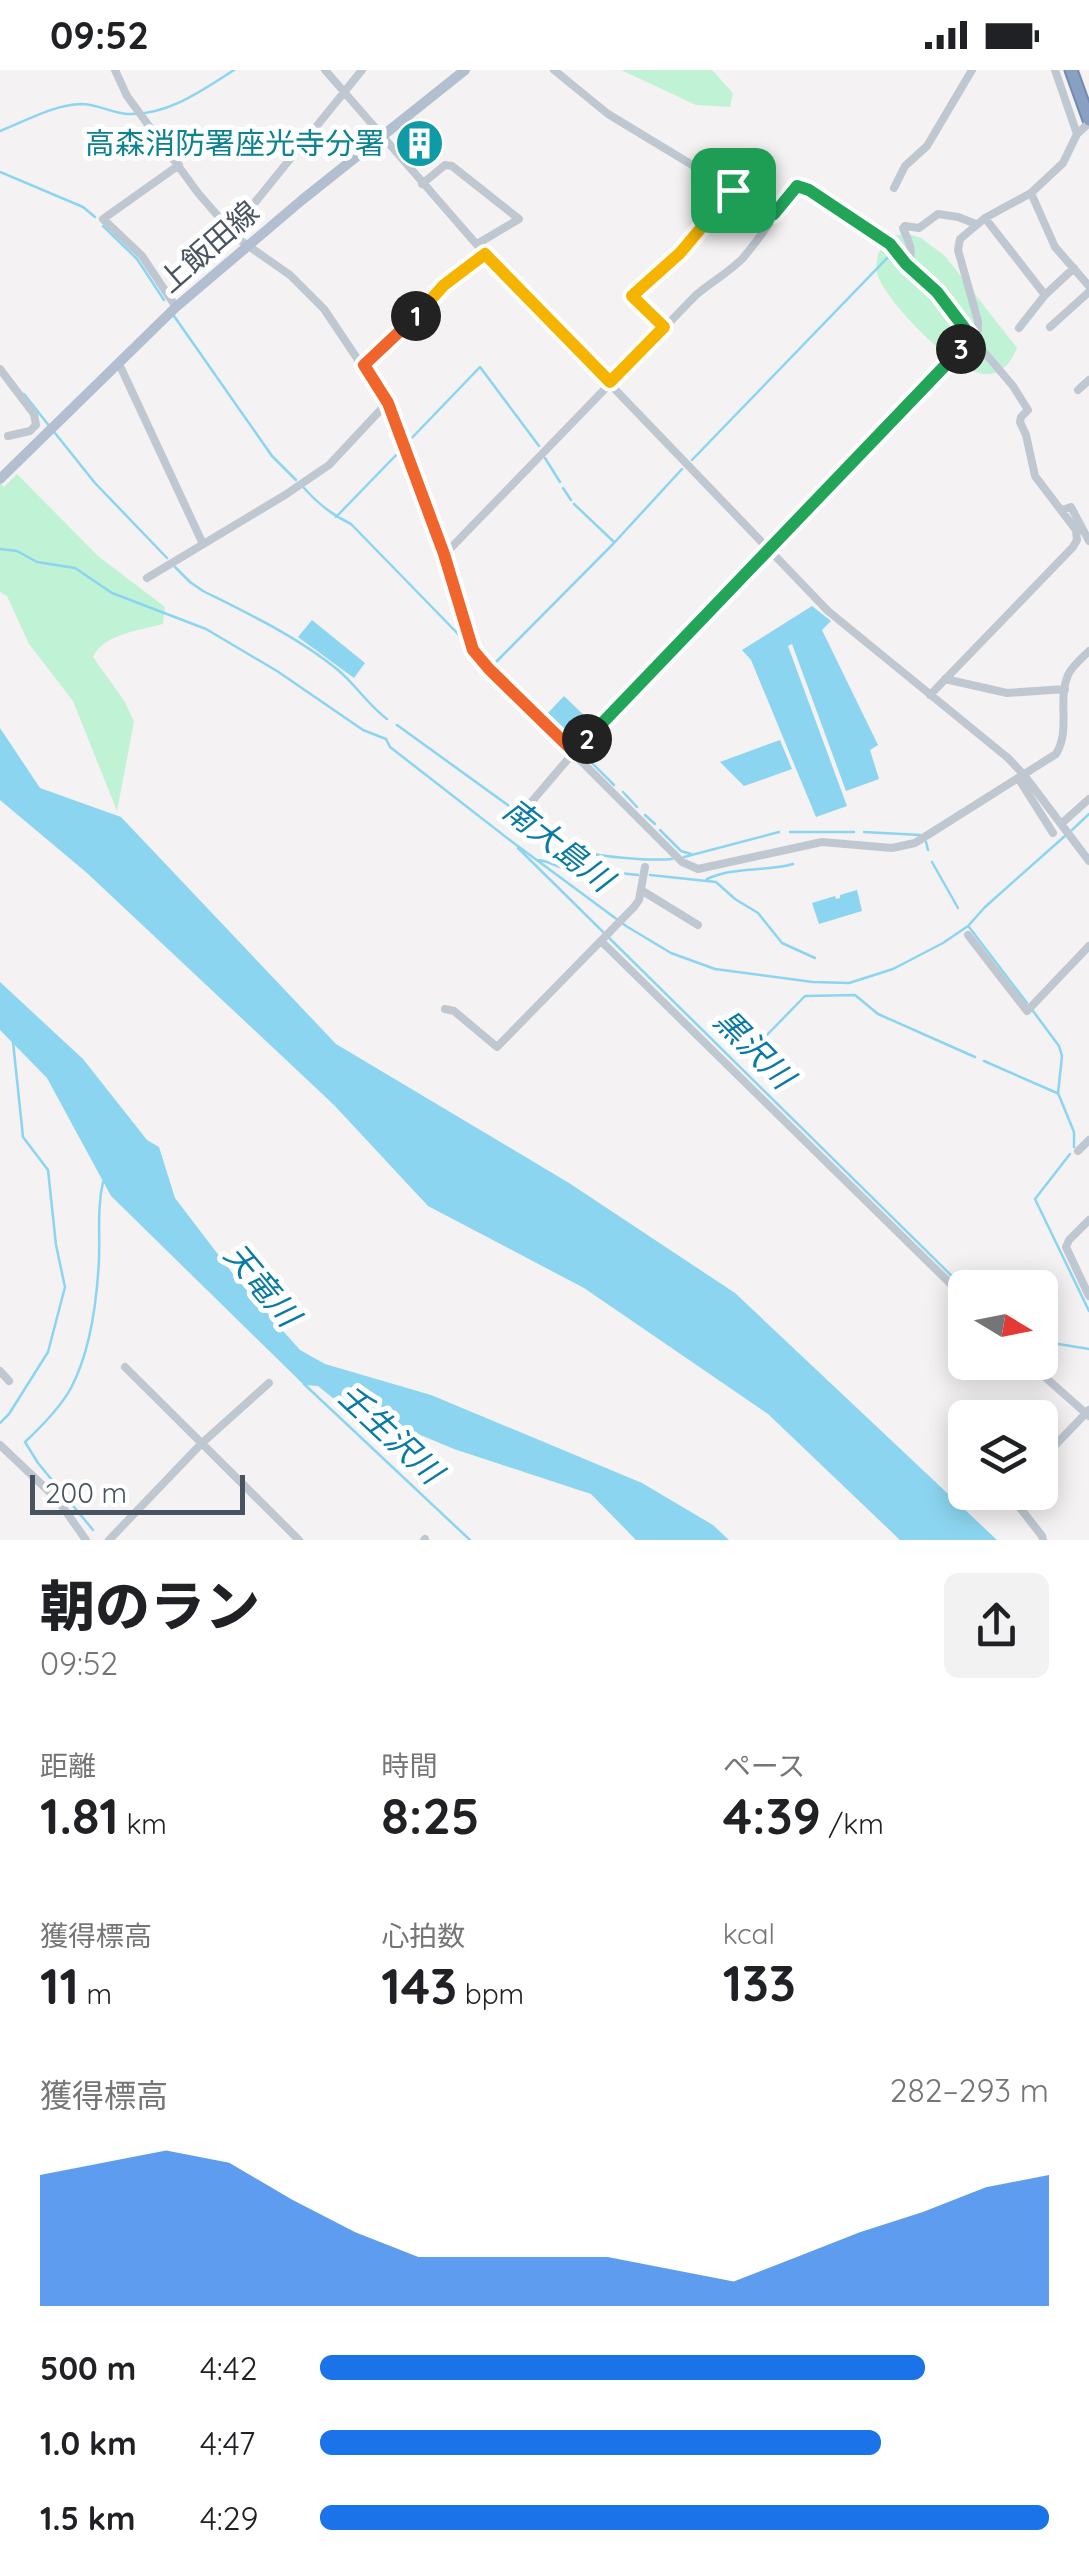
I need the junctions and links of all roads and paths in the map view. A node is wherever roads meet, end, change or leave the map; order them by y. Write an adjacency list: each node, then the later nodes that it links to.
1 (114, 70): 13 (street)
2 (325, 70): 9 (street)
3 (362, 70): 9 (street)
4 (465, 70): 12 (main road, 上飯田線)
5 (554, 70): 16 (street)
6 (972, 70): 15 (street)
7 (1056, 70): 11 (street)
8 (1071, 70): 10 (highway)
9 (343, 93): 12 (street); 21 (street)
10 (1089, 119): 11 (street)
11 (1077, 134): 17 (street)
12 (383, 137): 14 (street); 23 (main road, 上飯田線)
13 (178, 165): 21 (street); 29 (street)
14 (422, 184): 22 (street); 22 (street)
15 (894, 188)
16 (733, 190): 18 (street); 30 (street)
17 (1031, 193): 19 (street); 26 (street)
18 (774, 214): 25 (street); 30 (street)
19 (985, 218): 20 (street); 28 (street)
20 (976, 224): 25 (street); 33 (street)
21 (231, 232): 23 (street)
22 (477, 244): 24 (street)
23 (247, 246): 29 (main road, 上飯田線); 34 (street)
24 (485, 254): 34 (street); 38 (street)
25 (906, 264): 33 (street)
26 (1074, 268): 27 (street); 28 (street)
27 (1089, 289): 31 (street)
28 (1046, 295): 32 (street)
29 (176, 307): 42 (main road, 上飯田線)
30 (664, 327): 38 (street)
31 (1050, 327)
32 (1019, 328)
33 (972, 338): 43 (street); 46 (street)
34 (364, 365): 40 (street)
35 (121, 368): 45 (street)
36 (0, 369): 41 (street)
37 (1089, 380): 39 (street)
38 (610, 382): 46 (street); 47 (street)
39 (1078, 390)
40 (388, 403): 45 (street); 47 (street)
41 (8, 436)
42 (0, 479)
43 (1062, 510): 44 (street); 50 (street)
44 (1089, 541)
45 (203, 544): 48 (street)
46 (768, 550): 52 (street); 53 (street)
47 (444, 554): 53 (street)
48 (147, 578)
49 (1089, 651): 51 (street)
50 (945, 679): 51 (street); 52 (street)
51 (1065, 690): 54 (street)
52 (930, 695): 54 (street)
53 (574, 752): 54 (street); 56 (street)
54 (1021, 776): 57 (street); 58 (street)
55 (1089, 799): 57 (street)
56 (516, 820)
57 (1062, 825): 59 (street)
58 (1053, 833)
59 (1089, 862)
60 (645, 867): 61 (street)
61 (640, 890): 62 (street); 63 (street)
62 (698, 925)
63 (612, 931): 66 (street); 70 (street)
64 (968, 935): 65 (street)
65 (1089, 946)
66 (445, 1009)
67 (1089, 1140): 68 (street)
68 (1078, 1151)
69 (1089, 1220): 71 (street)
70 (948, 1282)
71 (1089, 1296)
72 (126, 1367): 79 (street)
73 (0, 1371): 75 (street)
74 (1049, 1380): 77 (street)
75 (9, 1381)
76 (268, 1382): 79 (street)
77 (1088, 1413): 78 (street)
78 (1058, 1443)
79 (201, 1444): 83 (street); 84 (street)
80 (5, 1451): 82 (street)
81 (1022, 1510): 85 (street)
82 (86, 1540)
83 (109, 1540)
84 (299, 1540)
85 (1042, 1540)

